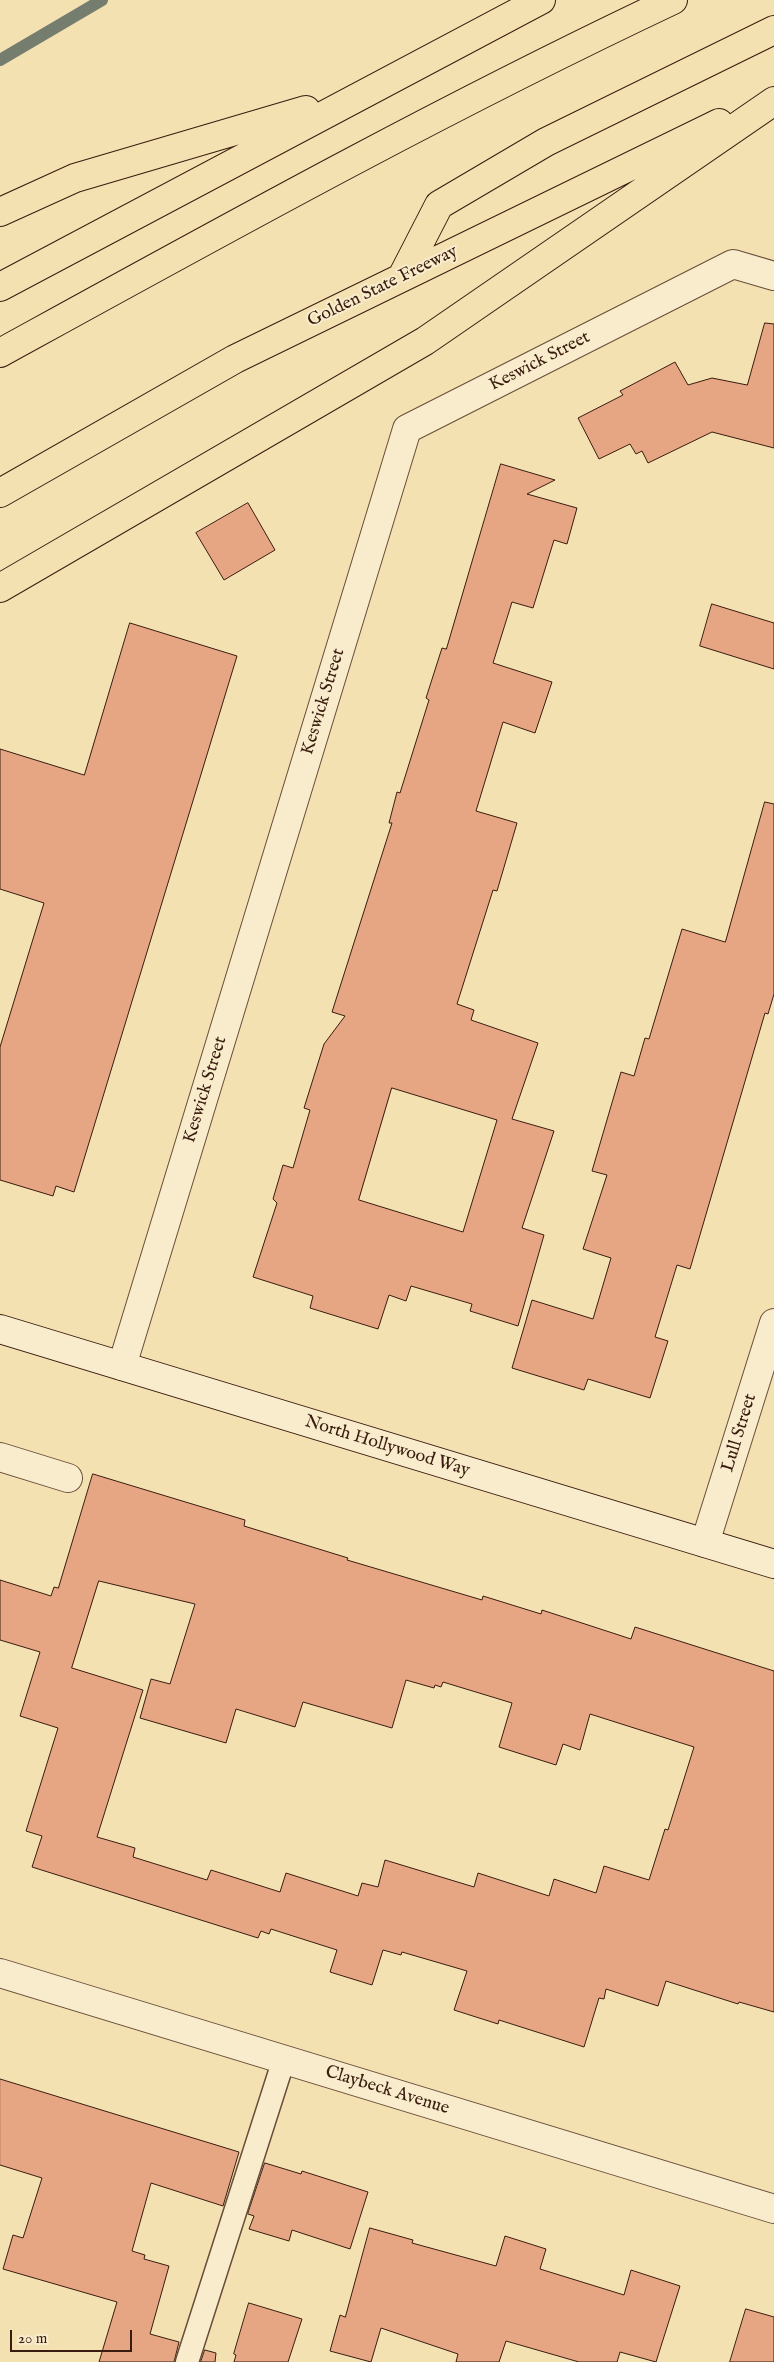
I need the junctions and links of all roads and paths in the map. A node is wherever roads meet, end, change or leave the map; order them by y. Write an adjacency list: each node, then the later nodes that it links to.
1 (541, 0): 4 (highway)
2 (673, 0): 11 (highway)
3 (774, 30): 9 (highway)
4 (360, 94): 7 (highway); 10 (highway)
5 (774, 96): 9 (highway, Golden State Freeway)
6 (774, 101): 13 (highway)
7 (0, 212)
8 (774, 276): 16 (street, Keswick Street)
9 (402, 277): 12 (highway, Golden State Freeway)
10 (0, 287)
11 (0, 353)
12 (0, 493)
13 (0, 588)
14 (774, 1323): 19 (street, Lull Street)
15 (0, 1329): 16 (street, North Hollywood Way)
16 (122, 1366): 19 (street, North Hollywood Way)
17 (0, 1457): 18 (street)
18 (68, 1478)
19 (705, 1543): 20 (street, North Hollywood Way)
20 (774, 1564)
21 (0, 1973): 22 (street, Claybeck Avenue)
22 (284, 2059): 23 (street, Claybeck Avenue); 24 (lane)
23 (774, 2209)
24 (187, 2362)

